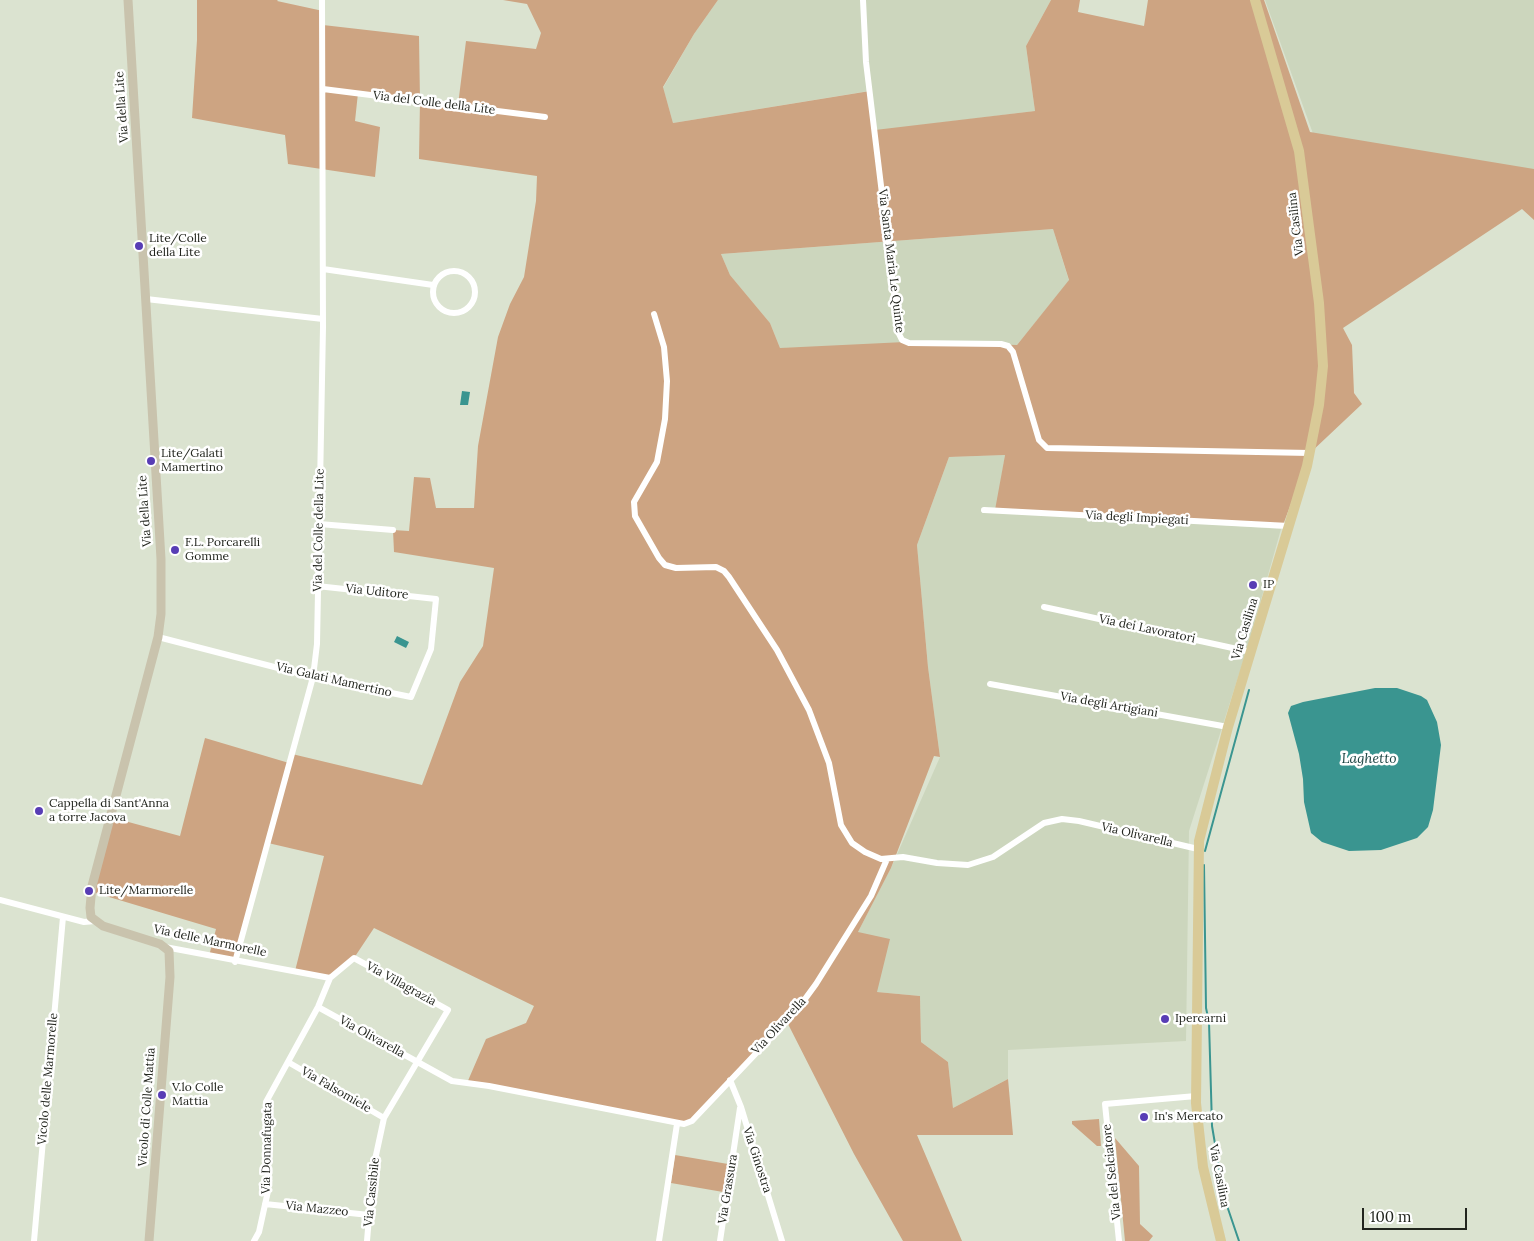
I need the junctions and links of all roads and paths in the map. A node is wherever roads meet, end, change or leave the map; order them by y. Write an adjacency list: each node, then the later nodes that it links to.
1 (128, 0): 9 (street, Via della Lite)
2 (322, 0): 5 (street, Via del Colle della Lite)
3 (863, 0): 12 (street, Via Santa Maria Le Quinte)
4 (1255, 0): 12 (main road, Via Casilina)
5 (323, 89): 6 (street, Via del Colle della Lite); 7 (street, Via del Colle della Lite)
6 (545, 117)
7 (323, 270): 8 (street); 11 (street, Via del Colle della Lite)
8 (433, 284): 8 (street)
9 (146, 299): 11 (street); 20 (street, Via della Lite)
10 (654, 314): 26 (street)
11 (322, 319): 14 (street, Via del Colle della Lite)
12 (1310, 453): 15 (main road, Via Casilina)
13 (984, 510): 15 (street, Via degli Impiegati)
14 (319, 524): 16 (street); 17 (street, Via del Colle della Lite)
15 (1289, 526): 21 (main road, Via Casilina)
16 (394, 530)
17 (317, 586): 18 (street, Via Uditore); 22 (street, Via del Colle della Lite)
18 (436, 599): 22 (street, Via Galati Mamertino)
19 (1044, 607): 21 (street, Via dei Lavoratori)
20 (158, 637): 22 (street, Via Galati Mamertino); 29 (street, Via della Lite)
21 (1251, 652): 24 (main road, Via Casilina)
22 (313, 677): 31 (street, Via del Colle della Lite)
23 (990, 684): 24 (street, Via degli Artigiani)
24 (1228, 727): 25 (main road, Via Casilina)
25 (1198, 849): 26 (street, Via Olivarella); 37 (main road, Via Casilina)
26 (887, 860): 36 (street, Via Olivarella)
27 (0, 900): 28 (street, Via delle Marmorelle)
28 (63, 916): 29 (street, Via delle Marmorelle); 43 (street, Vicolo delle Marmorelle)
29 (95, 921): 30 (street, Via delle Marmorelle)
30 (165, 947): 31 (street, Via delle Marmorelle); 44 (street, Vicolo di Colle Mattia)
31 (235, 962): 32 (street, Via delle Marmorelle)
32 (330, 978): 33 (street, Via Donnafugata); 35 (street, Via Villagrazia)
33 (318, 1007): 34 (street, Via Donnafugata); 35 (street, Via Olivarella)
34 (288, 1062): 39 (street, Via Falsomiele); 41 (street, Via Donnafugata)
35 (418, 1063): 39 (street, Via Cassibile); 40 (street, Via Olivarella)
36 (730, 1080): 38 (street, Via Ginostra); 40 (street, Via Olivarella)
37 (1196, 1096): 50 (street, Via del Selciatore); 51 (main road, Via Casilina)
38 (741, 1107): 48 (street, Via Grassura); 49 (street, Via Ginostra)
39 (384, 1118): 42 (street, Via Cassibile)
40 (677, 1124): 47 (street)
41 (266, 1204): 42 (street, Via Mazzeo); 45 (street, Via Donnafugata)
42 (369, 1215): 46 (street, Via Cassibile)
43 (34, 1241)
44 (149, 1241)
45 (254, 1241)
46 (367, 1241)
47 (659, 1241)
48 (720, 1241)
49 (782, 1241)
50 (1119, 1241)
51 (1221, 1241)

